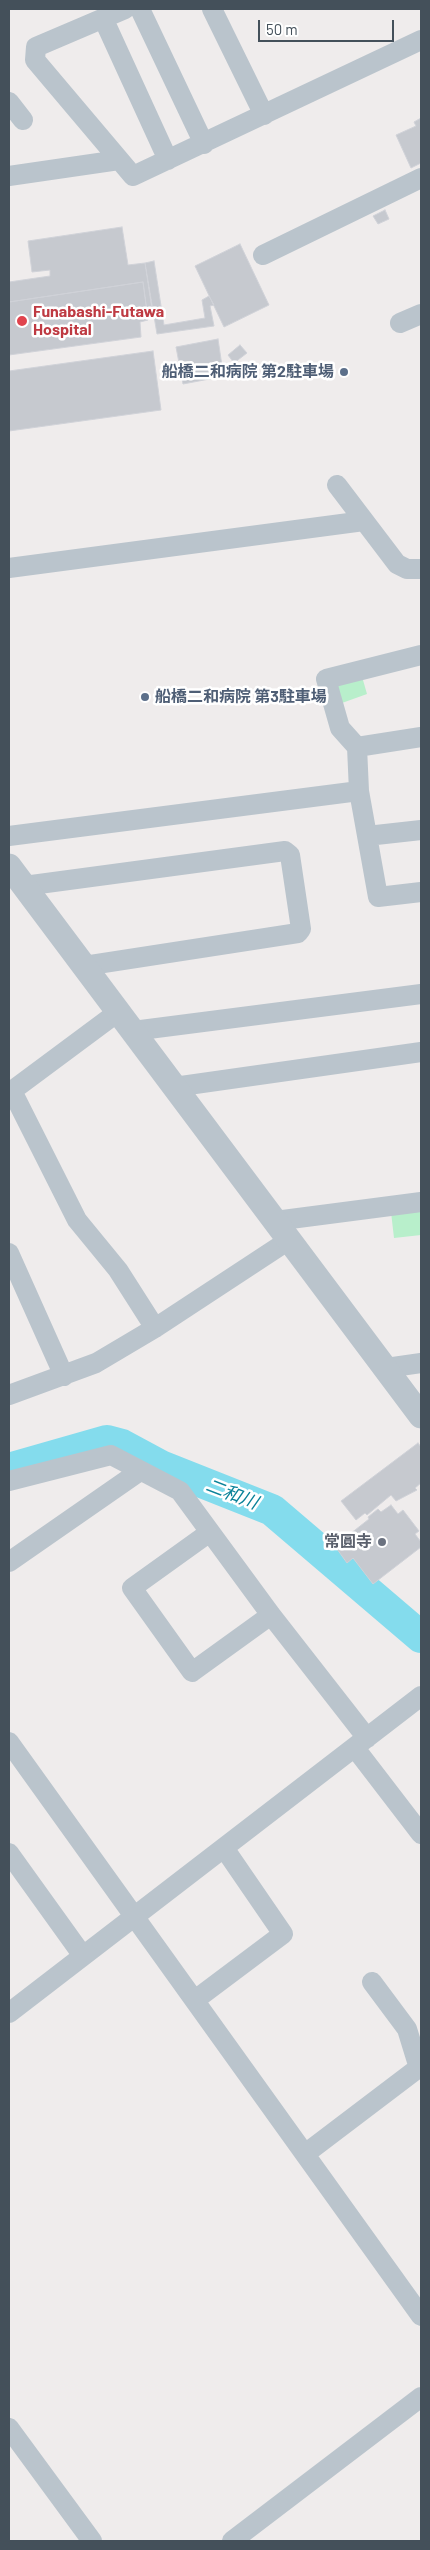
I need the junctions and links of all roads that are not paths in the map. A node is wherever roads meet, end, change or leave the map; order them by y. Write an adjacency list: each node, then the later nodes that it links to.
1 (140, 9): 8 (street)
2 (212, 9): 6 (street)
3 (112, 13): 9 (street); 10 (street)
4 (421, 40): 6 (street)
5 (9, 102): 7 (street)
6 (264, 115): 8 (street)
7 (23, 120)
8 (204, 144): 10 (street)
9 (119, 160): 10 (street); 11 (street)
10 (168, 160)
11 (9, 176)
12 (421, 178): 13 (street)
13 (263, 255)
14 (421, 314): 15 (street)
15 (400, 323)
16 (338, 485): 17 (street)
17 (364, 521): 18 (street); 19 (street)
18 (9, 568)
19 (421, 569)
20 (421, 655): 22 (street)
21 (421, 737): 22 (street)
22 (357, 747): 23 (street)
23 (359, 791): 25 (street); 26 (street)
24 (421, 830): 26 (street)
25 (9, 836)
26 (367, 836): 29 (street)
27 (9, 866): 28 (street)
28 (24, 886): 30 (street); 30 (street)
29 (421, 892)
30 (84, 966): 32 (street)
31 (421, 994): 33 (street)
32 (118, 1012): 33 (street); 36 (street)
33 (133, 1031): 35 (street)
34 (421, 1052): 35 (street)
35 (174, 1087): 38 (street)
36 (10, 1092): 40 (street)
37 (421, 1202): 38 (street)
38 (282, 1230): 40 (street); 42 (street)
39 (9, 1253): 43 (street)
40 (155, 1328): 43 (street)
41 (421, 1363): 42 (street)
42 (386, 1368): 45 (street)
43 (64, 1376): 44 (street)
44 (9, 1395)
45 (421, 1416)
46 (140, 1471): 47 (street); 48 (street); 49 (street)
47 (9, 1482)
48 (210, 1532): 50 (street); 50 (street)
49 (9, 1562)
50 (271, 1615): 53 (street)
51 (421, 1696): 53 (street)
52 (9, 1742): 57 (street)
53 (361, 1743): 54 (street); 55 (street)
54 (421, 1834)
55 (224, 1848): 57 (street); 60 (street)
56 (9, 1854): 58 (street)
57 (135, 1917): 58 (street); 60 (street)
58 (84, 1956): 61 (street)
59 (372, 1982): 62 (street)
60 (195, 2000): 63 (street)
61 (9, 2013)
62 (420, 2067): 63 (street)
63 (305, 2154): 64 (street)
64 (421, 2316)
65 (421, 2397): 68 (street)
66 (9, 2428): 67 (street)
67 (92, 2541)
68 (232, 2541)

